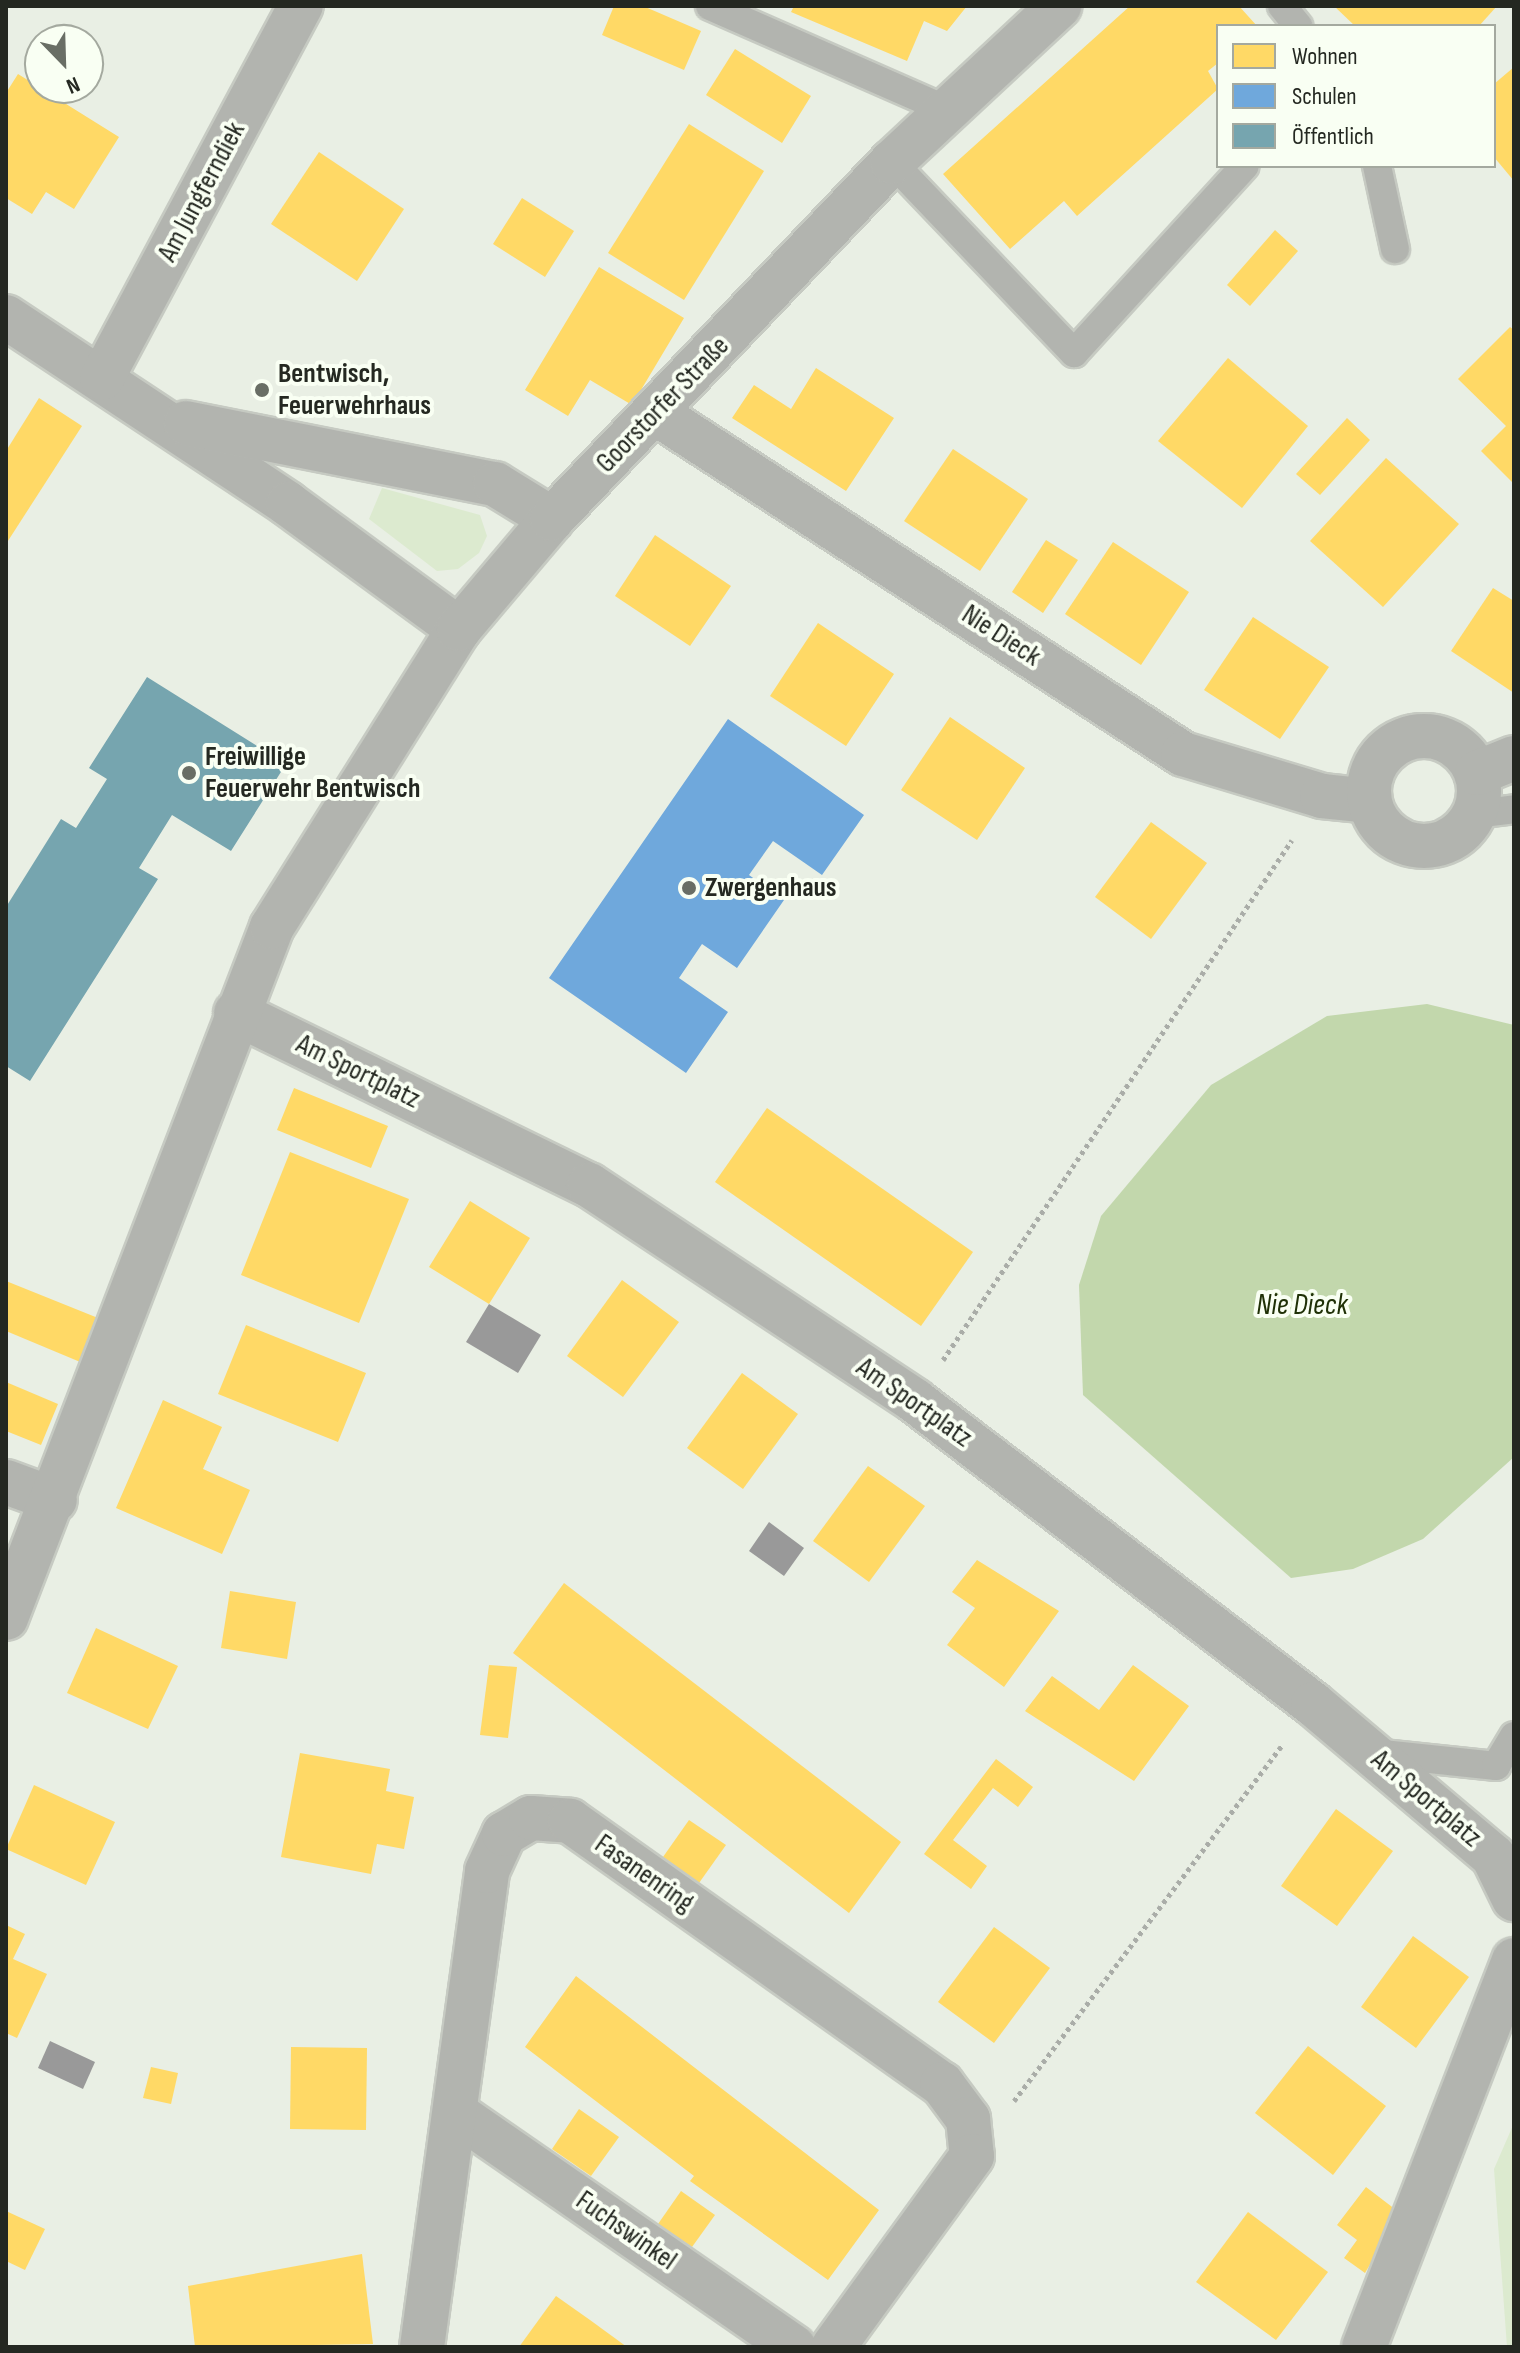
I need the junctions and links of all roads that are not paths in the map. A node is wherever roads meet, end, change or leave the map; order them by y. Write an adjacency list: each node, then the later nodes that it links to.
1 (301, 6): 12 (street, Am Jungferndiek)
2 (710, 6): 6 (lane)
3 (1059, 6): 6 (street, Goorstorfer Straße)
4 (1282, 6): 5 (lane)
5 (1296, 24)
6 (947, 110): 7 (street, Goorstorfer Straße)
7 (892, 162): 8 (lane); 13 (street, Goorstorfer Straße)
8 (1243, 168)
9 (1377, 168): 10 (lane)
10 (1395, 249)
11 (6, 317): 12 (street)
12 (102, 378): 14 (street)
13 (657, 414): 15 (street, Goorstorfer Straße); 18 (street, Nie Dieck)
14 (164, 418): 15 (street); 16 (street)
15 (552, 519): 16 (street)
16 (459, 629): 19 (street)
17 (1495, 788): 18 (street); 18 (street)
18 (1369, 801)
19 (236, 1013): 21 (street); 24 (street, Am Sportplatz)
20 (6, 1482): 21 (street)
21 (55, 1500): 22 (street)
22 (6, 1618)
23 (1514, 1736): 24 (lane)
24 (1372, 1753): 25 (street, Am Sportplatz)
25 (1514, 1899)
26 (1514, 1960): 28 (street)
27 (457, 2114): 29 (street, Fasanenring); 30 (street, Fuchswinkel); 31 (street, Fasanenring)
28 (1376, 2341)
29 (422, 2347)
30 (794, 2347)
31 (833, 2347)

